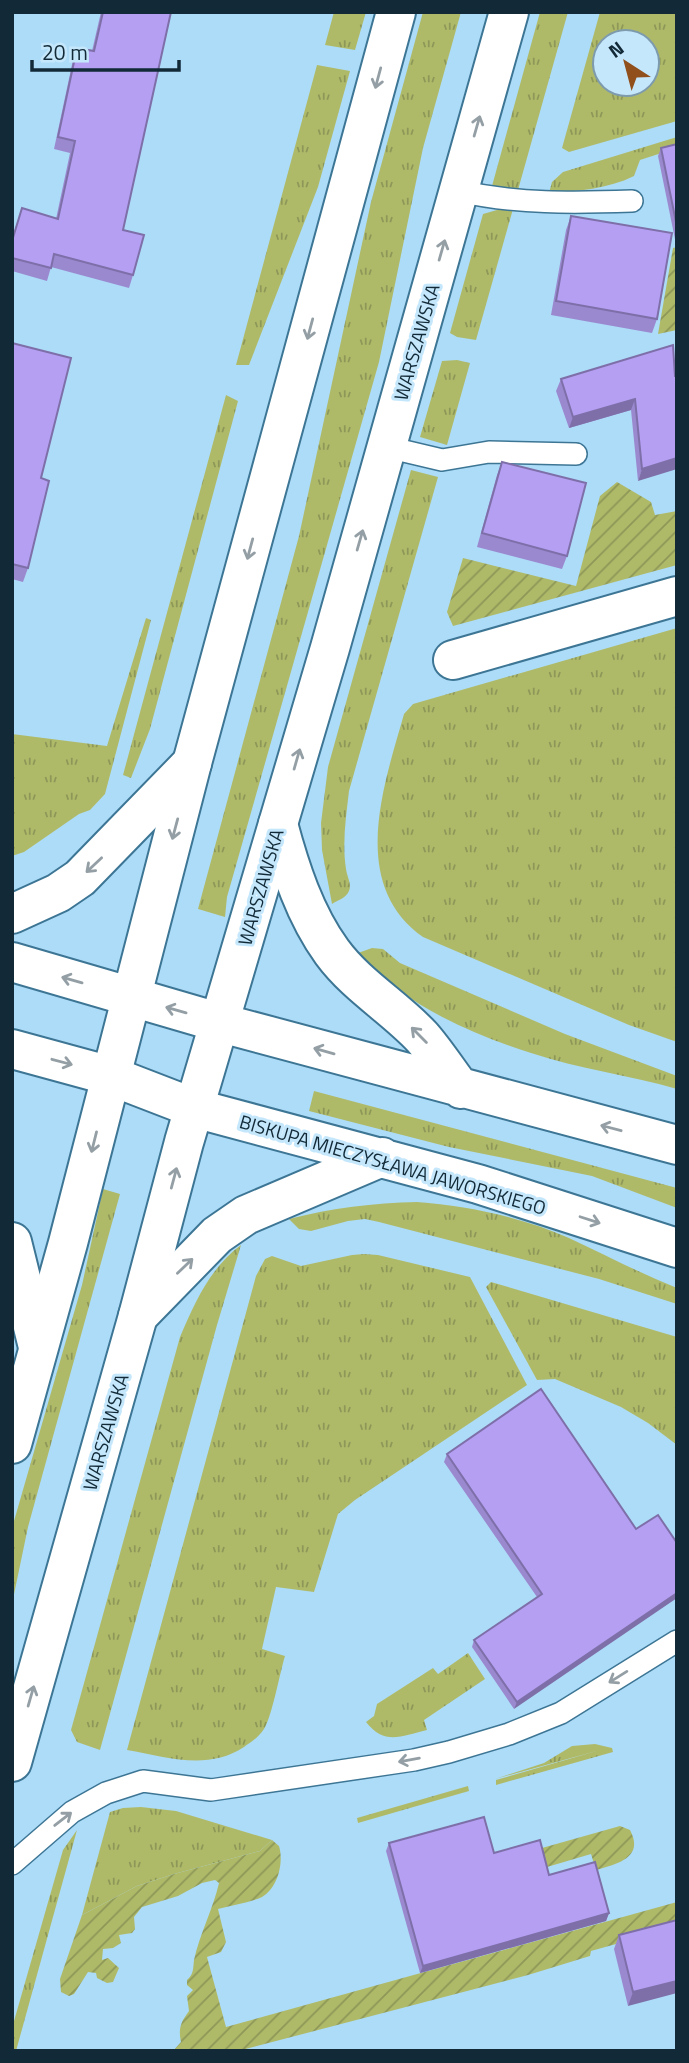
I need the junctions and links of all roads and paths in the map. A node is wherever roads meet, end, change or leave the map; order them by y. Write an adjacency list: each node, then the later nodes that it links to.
1 (396, 12): 9 (main road, one-way to 9)
2 (509, 12): 3 (main road, WARSZAWSKA, one-way to 2)
3 (459, 191): 4 (lane); 5 (main road, WARSZAWSKA, one-way to 3)
4 (632, 201)
5 (387, 447): 6 (lane); 10 (main road, WARSZAWSKA, one-way to 5)
6 (576, 454)
7 (677, 596): 8 (main road)
8 (453, 660)
9 (192, 763): 11 (main road, one-way to 11); 13 (main road, one-way to 13)
10 (278, 824): 14 (main road, WARSZAWSKA); 17 (main road, one-way to 10)
11 (12, 914)
12 (12, 962): 13 (main road, one-way to 12)
13 (132, 998): 14 (main road, one-way to 13); 16 (main road)
14 (220, 1023): 17 (main road, one-way to 14); 18 (main road, WARSZAWSKA)
15 (12, 1049): 16 (main road, BISKUPA MIECZYSŁAWA JAWORSKIEGO, one-way to 16)
16 (111, 1076): 18 (main road, BISKUPA MIECZYSŁAWA JAWORSKIEGO); 24 (main road, one-way to 24)
17 (461, 1089): 19 (main road, one-way to 17)
18 (194, 1108): 20 (main road, BISKUPA MIECZYSŁAWA JAWORSKIEGO); 23 (main road, WARSZAWSKA, one-way to 18)
19 (677, 1145)
20 (382, 1157): 22 (main road, BISKUPA MIECZYSŁAWA JAWORSKIEGO, one-way to 22); 23 (main road, one-way to 20)
21 (12, 1242): 24 (main road)
22 (677, 1248)
23 (138, 1315): 27 (main road, WARSZAWSKA, one-way to 23)
24 (38, 1347): 25 (main road)
25 (12, 1444)
26 (677, 1642): 28 (lane)
27 (12, 1762)
28 (12, 1864)

